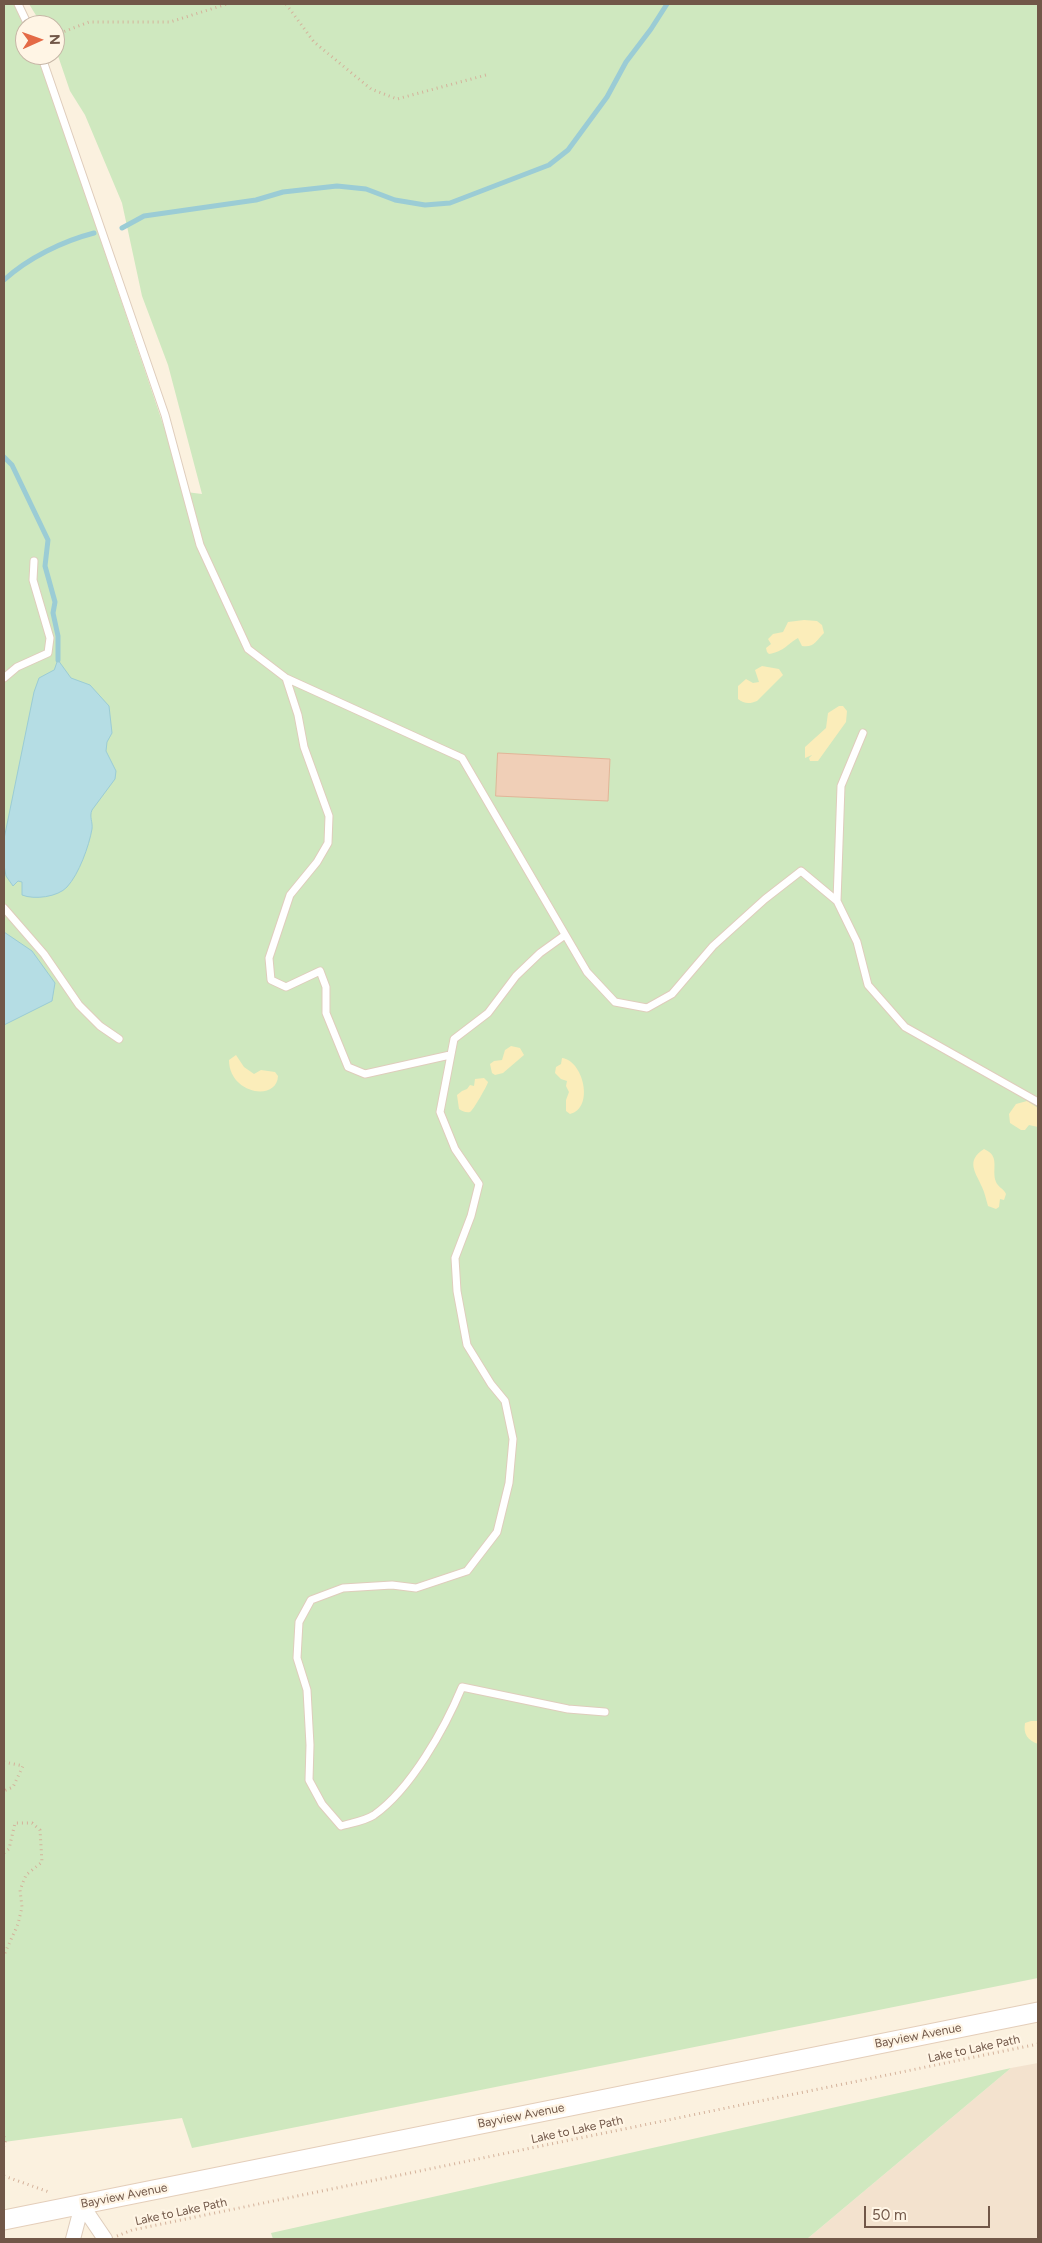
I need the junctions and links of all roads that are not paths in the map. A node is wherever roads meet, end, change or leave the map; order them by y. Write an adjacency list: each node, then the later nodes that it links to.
1 (44, 65): 4 (lane)
2 (34, 561): 3 (lane)
3 (4, 678)
4 (286, 678): 8 (lane); 10 (lane)
5 (863, 733): 6 (lane)
6 (837, 901): 8 (lane); 11 (lane)
7 (4, 908): 9 (lane)
8 (565, 935): 10 (lane)
9 (119, 1039)
10 (450, 1056): 12 (lane)
11 (1038, 1102)
12 (604, 1712)
13 (1038, 2012): 14 (main road, Bayview Avenue)
14 (82, 2205): 15 (main road, Bayview Avenue); 16 (street); 17 (street)
15 (4, 2220)
16 (73, 2239)
17 (105, 2239)

